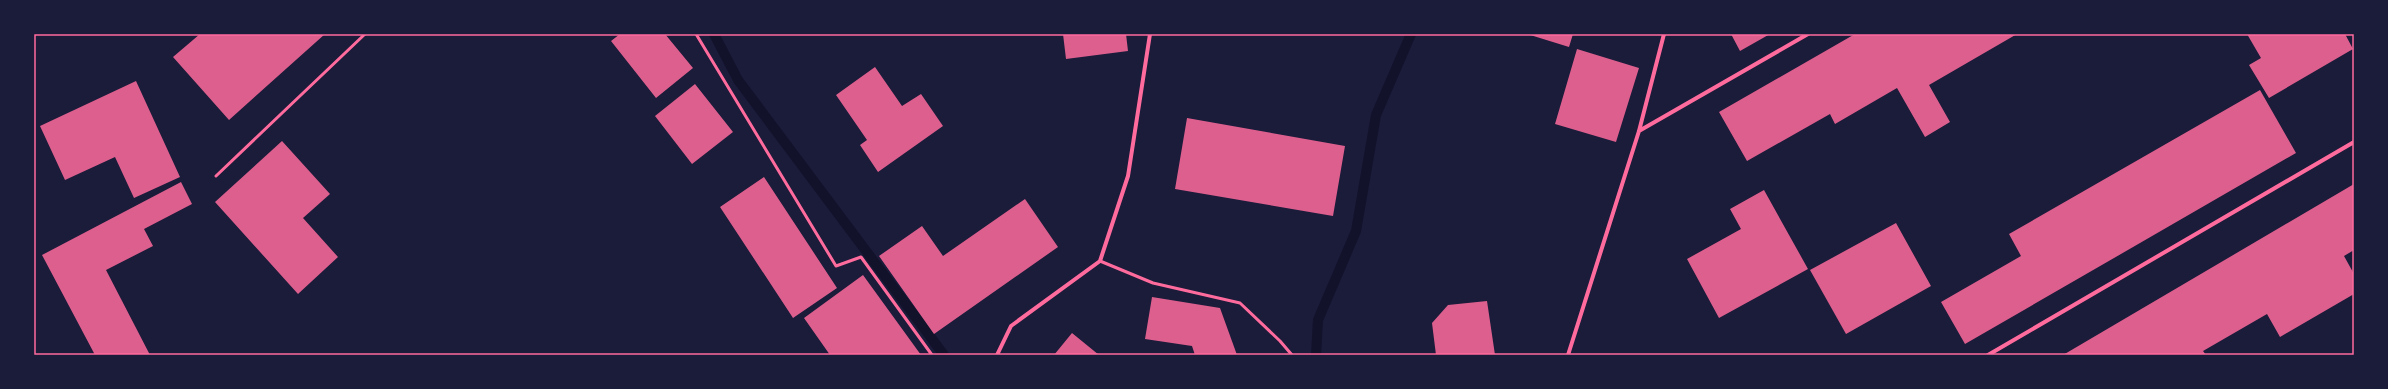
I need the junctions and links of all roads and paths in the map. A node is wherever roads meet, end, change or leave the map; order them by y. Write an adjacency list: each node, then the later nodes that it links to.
1 (365, 34): 8 (lane)
2 (696, 34): 10 (lane)
3 (1150, 34): 9 (street)
4 (1664, 34): 6 (street)
5 (1808, 34): 6 (street)
6 (1639, 132): 13 (street)
7 (2354, 142): 14 (street)
8 (216, 176)
9 (1100, 261): 11 (street); 12 (lane)
10 (932, 355)
11 (997, 355)
12 (1292, 355)
13 (1568, 355)
14 (1988, 355)

